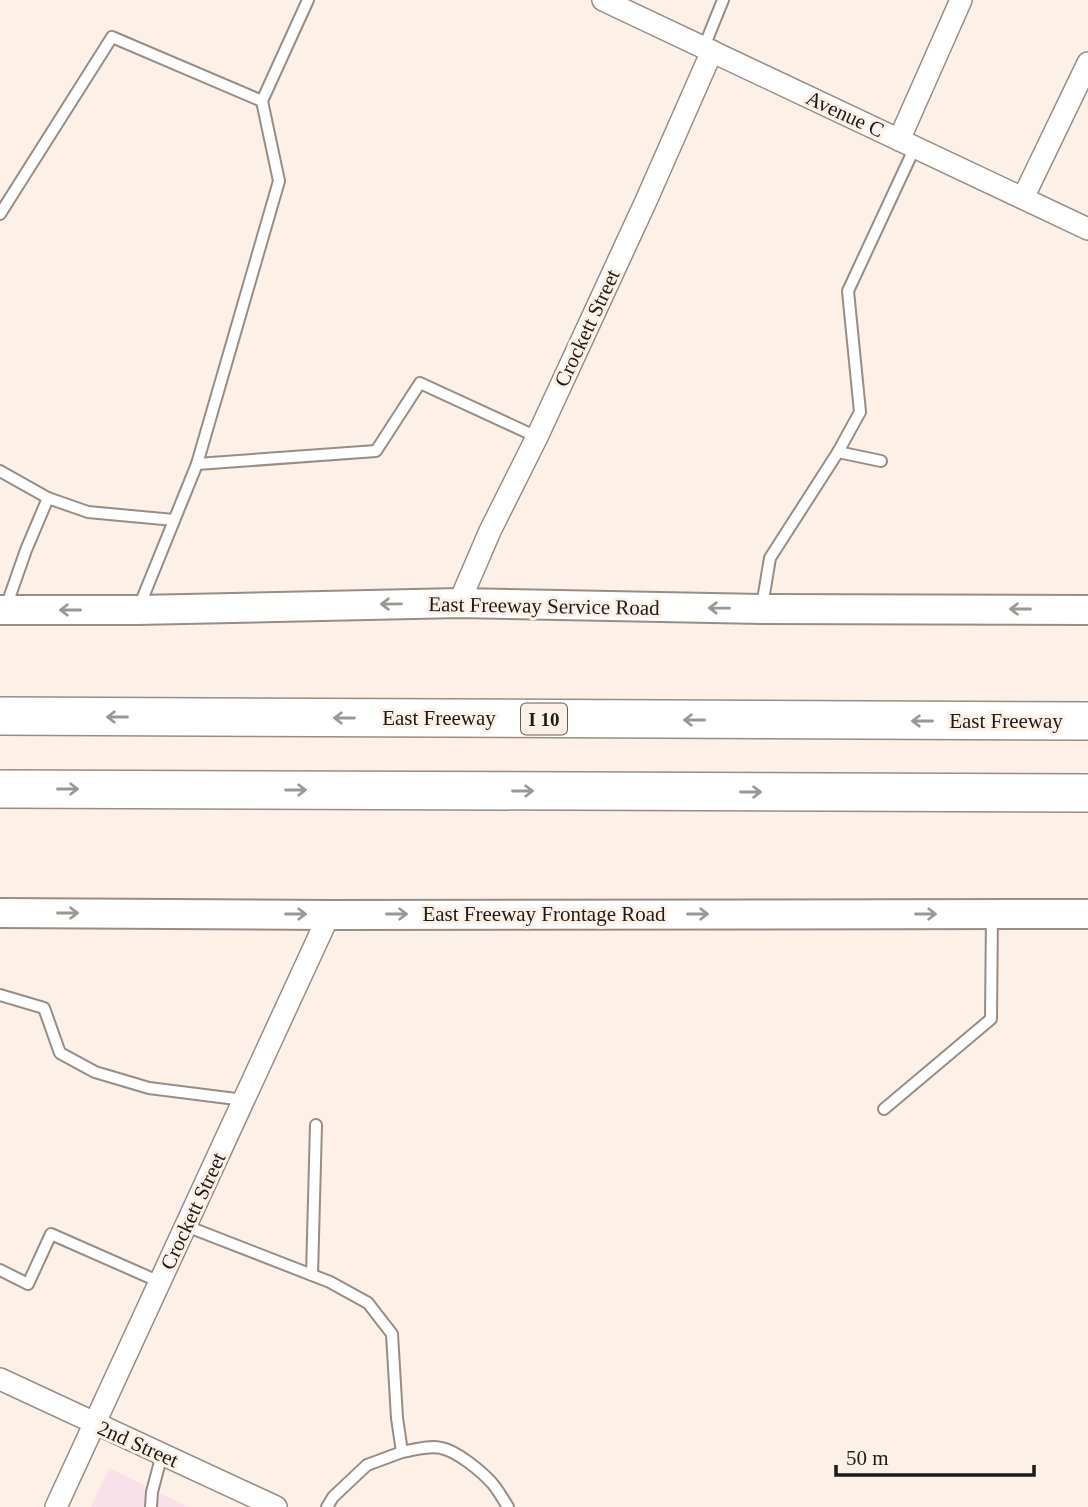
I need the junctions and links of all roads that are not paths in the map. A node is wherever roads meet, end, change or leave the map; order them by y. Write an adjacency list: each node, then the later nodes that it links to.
1 (308, 0): 7 (lane)
2 (603, 0): 5 (street, Avenue C)
3 (723, 0): 5 (lane)
4 (961, 0): 8 (street)
5 (708, 49): 8 (street, Avenue C); 12 (street, Crockett Street)
6 (1088, 63): 9 (street)
7 (262, 101): 10 (lane); 15 (lane)
8 (907, 143): 9 (street, Avenue C); 13 (lane)
9 (1023, 198): 11 (street, Avenue C)
10 (0, 214)
11 (1088, 229)
12 (537, 437): 15 (lane); 19 (street, Crockett Street)
13 (838, 452): 14 (lane); 20 (lane)
14 (881, 461)
15 (197, 464): 18 (lane)
16 (0, 471): 17 (lane)
17 (48, 498): 18 (lane); 21 (lane)
18 (174, 520): 22 (lane)
19 (459, 603): 20 (main road, East Freeway Service Road, one-way to 19); 22 (main road, East Freeway Service Road, one-way to 22)
20 (762, 609): 23 (main road, East Freeway Service Road, one-way to 20)
21 (2, 610): 22 (main road, East Freeway Service Road, one-way to 21)
22 (138, 610)
23 (1088, 610)
24 (0, 716): 25 (highway, East Freeway / I 10, one-way to 24)
25 (1088, 721)
26 (0, 789): 27 (highway, one-way to 27)
27 (1088, 793)
28 (0, 913): 31 (main road, East Freeway Frontage Road, one-way to 31)
29 (992, 914): 30 (main road, East Freeway Frontage Road); 31 (main road, East Freeway Frontage Road, one-way to 29); 34 (lane)
30 (1088, 914)
31 (329, 915): 33 (street, Crockett Street)
32 (0, 995): 33 (lane)
33 (244, 1100): 36 (street, Crockett Street)
34 (884, 1109)
35 (316, 1125): 38 (lane)
36 (186, 1226): 38 (lane); 39 (street, Crockett Street)
37 (0, 1269): 39 (lane)
38 (312, 1275): 42 (lane)
39 (160, 1282): 41 (street, Crockett Street)
40 (0, 1379): 41 (street, 2nd Street)
41 (95, 1424): 43 (street, 2nd Street); 44 (street, Crockett Street)
42 (402, 1452): 47 (lane); 48 (lane)
43 (162, 1454): 45 (lane); 46 (street, 2nd Street)
44 (56, 1507)
45 (152, 1507)
46 (276, 1507)
47 (327, 1507)
48 (508, 1507)

